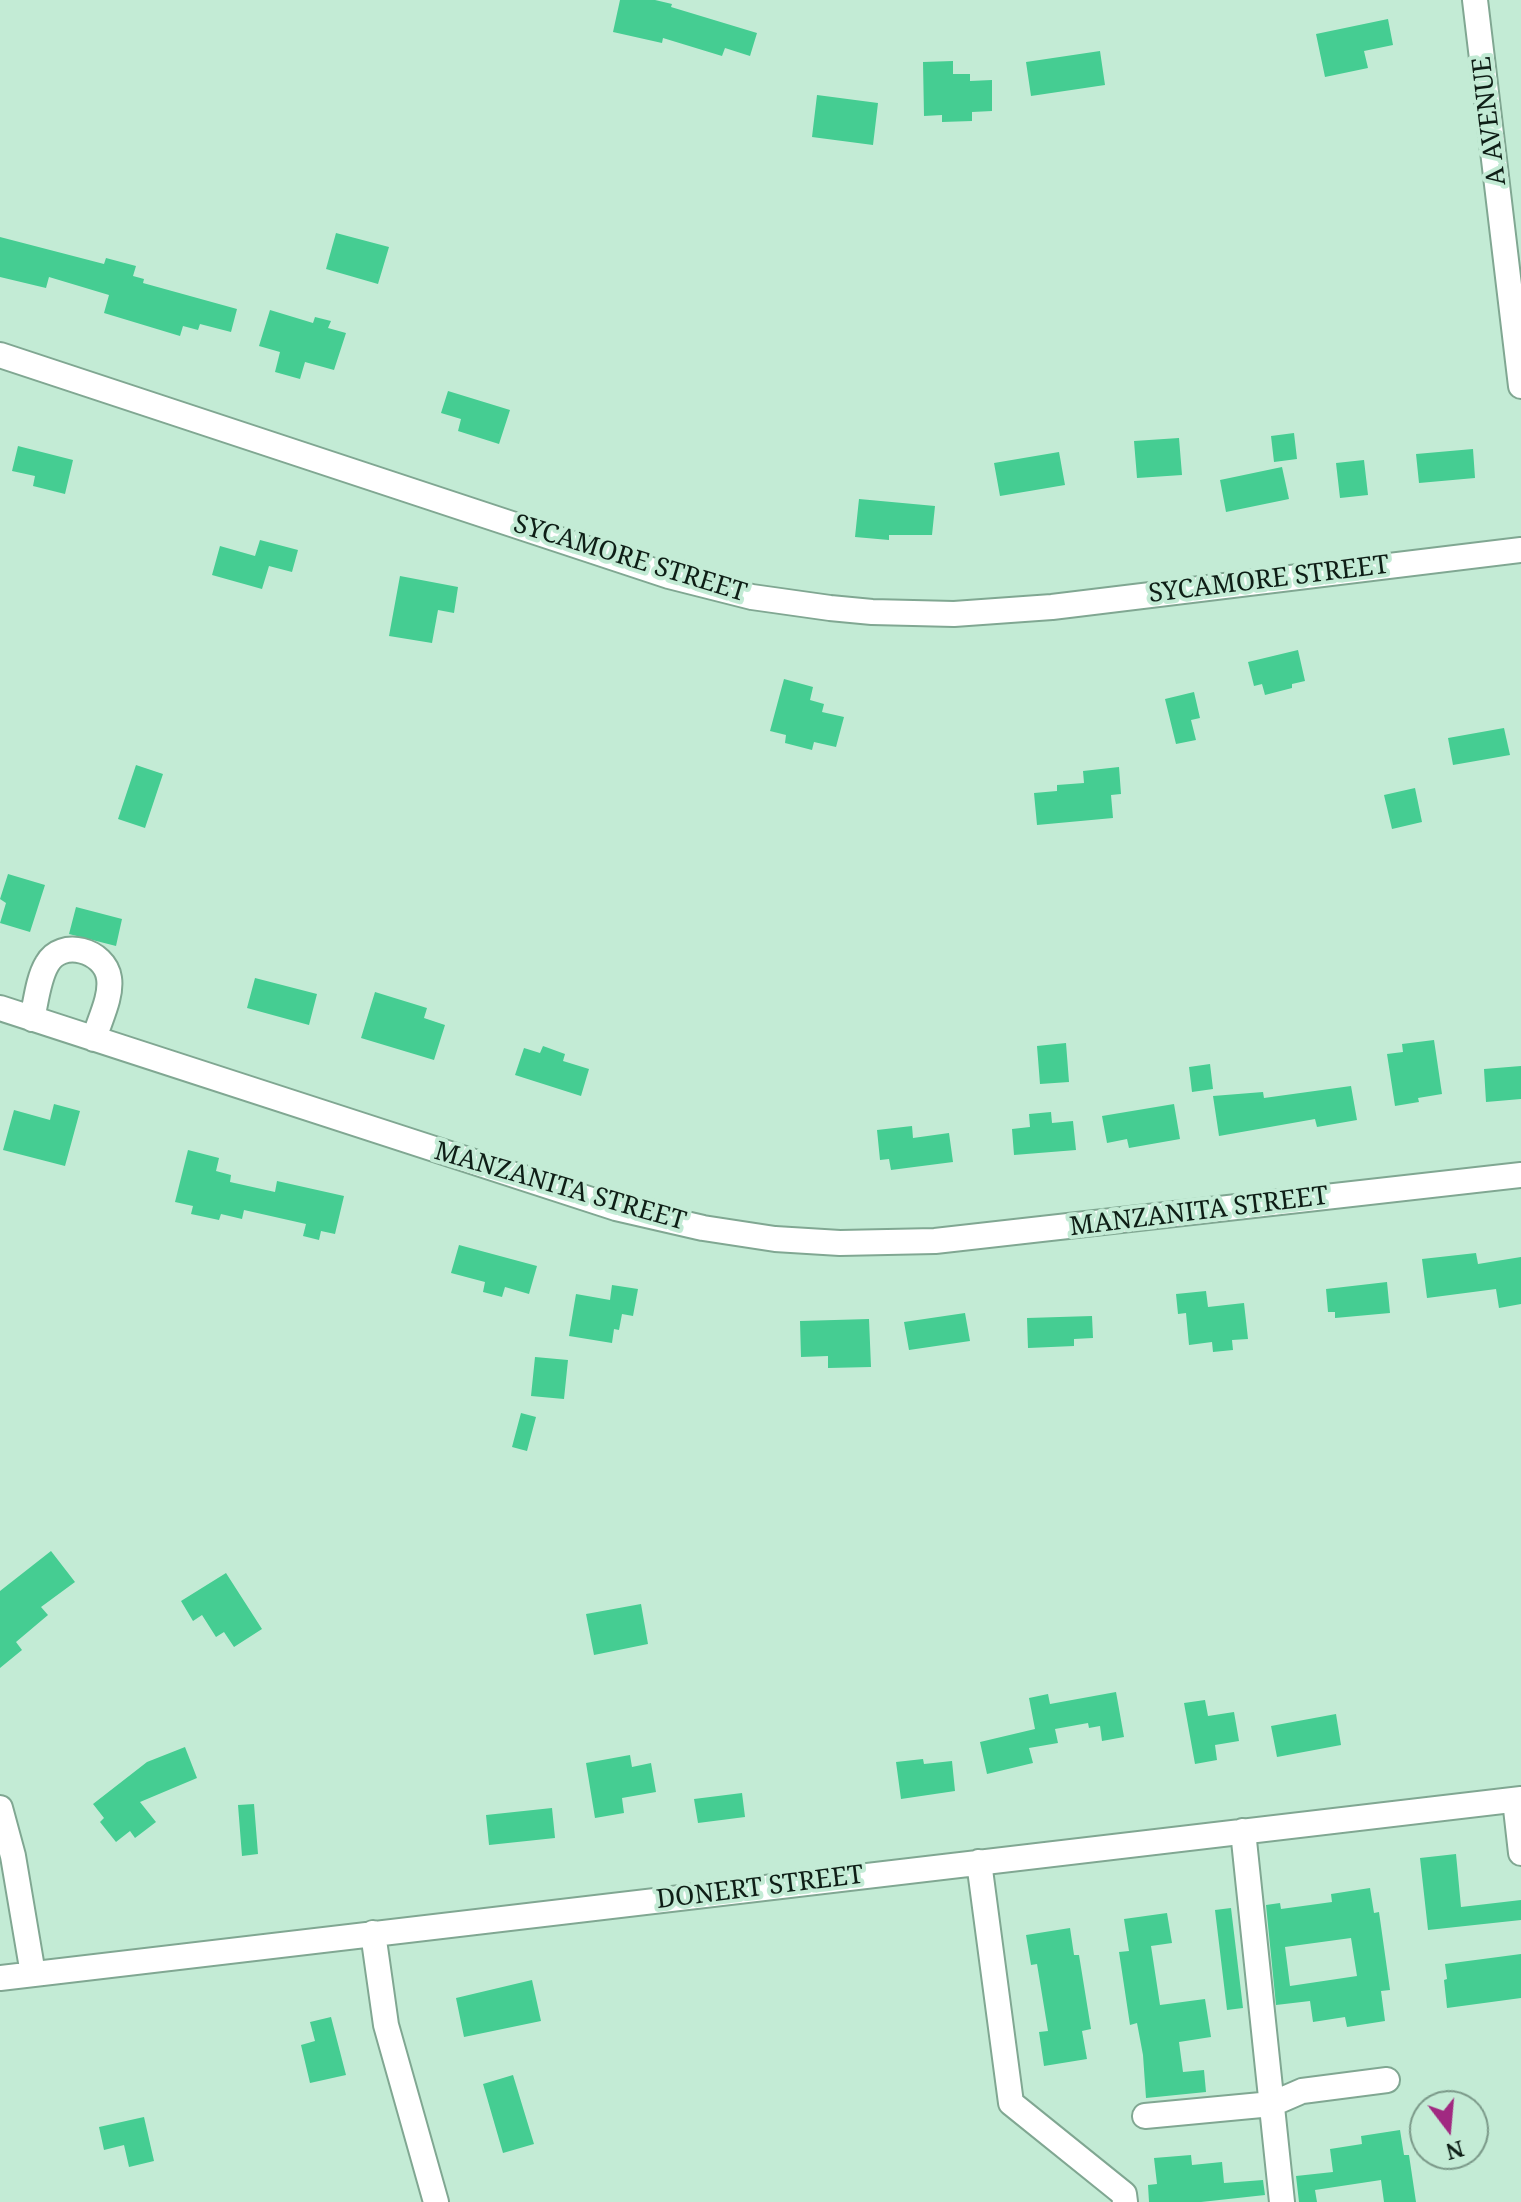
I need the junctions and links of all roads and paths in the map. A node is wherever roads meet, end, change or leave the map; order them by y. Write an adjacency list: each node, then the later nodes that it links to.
1 (1475, 0): 3 (street, A AVENUE)
2 (0, 355): 4 (street, SYCAMORE STREET)
3 (1521, 386)
4 (1521, 550)
5 (0, 1008): 6 (street, MANZANITA STREET)
6 (32, 1019): 7 (street, MANZANITA STREET); 7 (street)
7 (94, 1039): 8 (street, MANZANITA STREET)
8 (1521, 1175)
9 (1518, 1799): 11 (street, DONERT STREET); 12 (street)
10 (0, 1808): 15 (street)
11 (1243, 1831): 13 (street, DONERT STREET); 18 (street)
12 (1521, 1853)
13 (979, 1862): 14 (street, DONERT STREET); 21 (street)
14 (373, 1933): 15 (street, DONERT STREET); 20 (street)
15 (33, 1974): 16 (street, DONERT STREET)
16 (0, 1978)
17 (1387, 2080): 18 (street)
18 (1272, 2104): 19 (street); 22 (street)
19 (1145, 2116)
20 (436, 2202)
21 (1125, 2202)
22 (1282, 2202)

